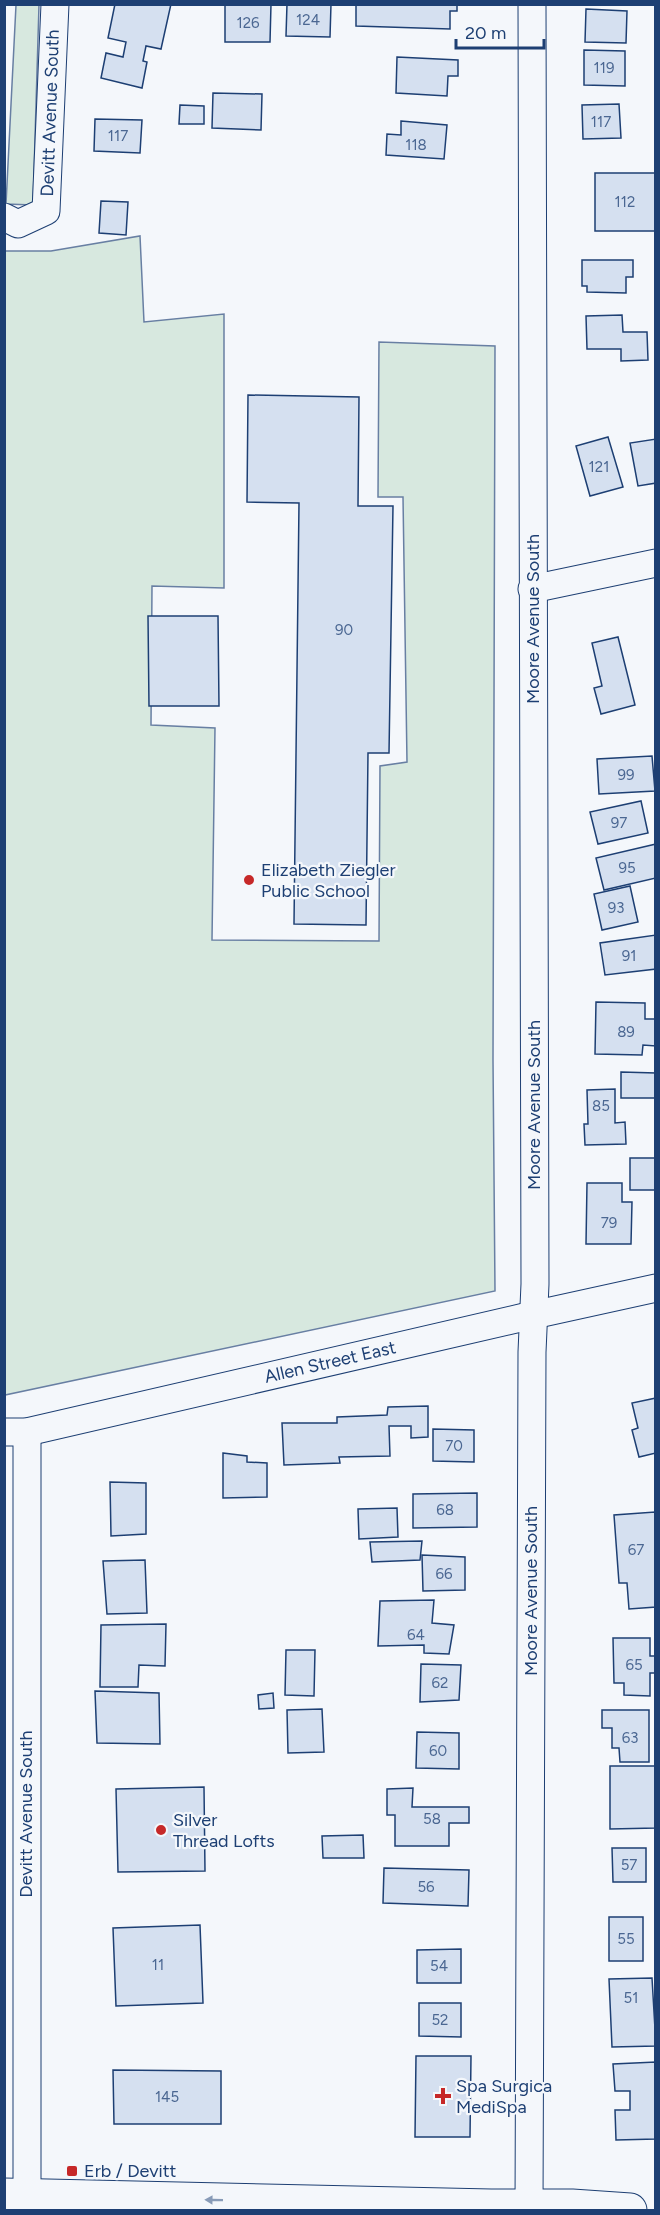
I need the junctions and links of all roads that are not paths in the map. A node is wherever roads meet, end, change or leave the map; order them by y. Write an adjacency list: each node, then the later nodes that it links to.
1 (55, 4): 3 (street, Devitt Avenue South)
2 (532, 4): 5 (street, Moore Avenue South)
3 (4, 217)
4 (656, 563): 5 (street)
5 (532, 590): 7 (street, Moore Avenue South)
6 (656, 1288): 7 (street, Allen Street East)
7 (533, 1315): 8 (street, Allen Street East); 10 (street, Moore Avenue South)
8 (16, 1432): 9 (street, Devitt Avenue South)
9 (20, 2200): 10 (main road, one-way to 9)
10 (529, 2208): 11 (main road)
11 (630, 2211)

